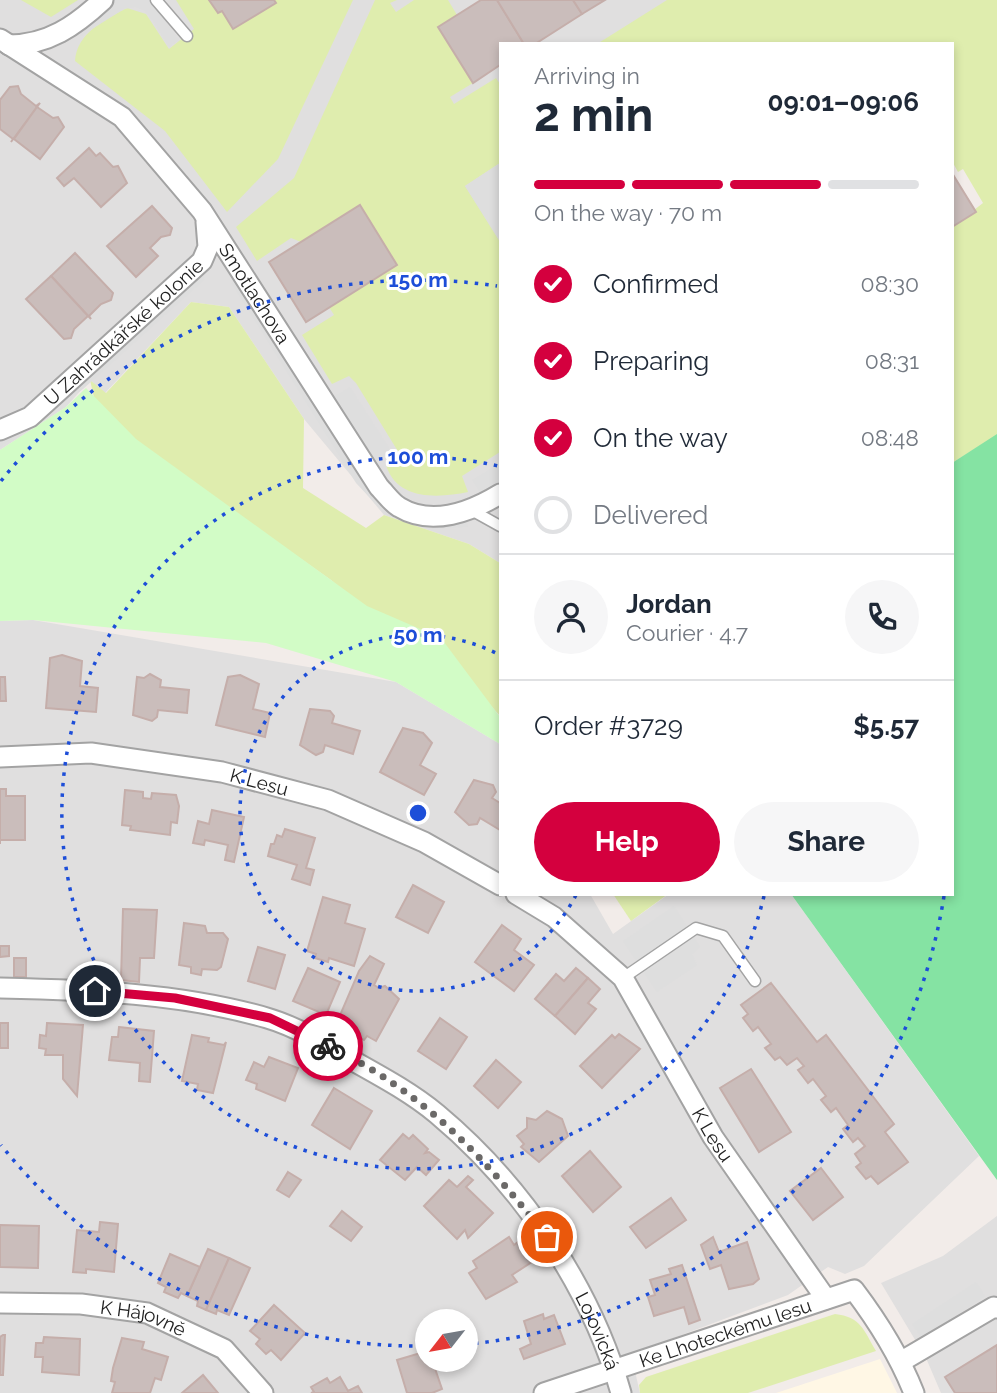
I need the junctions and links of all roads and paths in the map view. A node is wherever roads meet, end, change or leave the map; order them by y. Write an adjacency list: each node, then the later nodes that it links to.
1 (103, 0): 3 (street)
2 (156, 0): 4 (lane)
3 (65, 30): 5 (street); 6 (street)
4 (187, 36)
5 (5, 42): 6 (street, Smotlachova)
6 (56, 75): 7 (street, Smotlachova)
7 (202, 211): 8 (street, U Zahrádkářské kolonie); 10 (street, Smotlachova)
8 (0, 430)
9 (499, 495): 10 (street, Smotlachova)
10 (473, 511): 11 (lane)
11 (499, 525)
12 (0, 757): 13 (street, K Lesu)
13 (499, 884)
14 (519, 896): 15 (street, K Lesu)
15 (623, 978): 16 (lane); 18 (street, K Lesu)
16 (755, 981)
17 (0, 988): 22 (street, Lojovická)
18 (826, 1299): 21 (street); 22 (street, Ke Lhoteckému lesu)
19 (0, 1303): 23 (street, K Hájovně)
20 (997, 1308): 21 (street)
21 (902, 1361): 26 (street)
22 (615, 1371): 24 (street, Ke Lhoteckému lesu); 25 (street, Lojovická)
23 (263, 1393)
24 (544, 1393)
25 (621, 1393)
26 (914, 1393)

